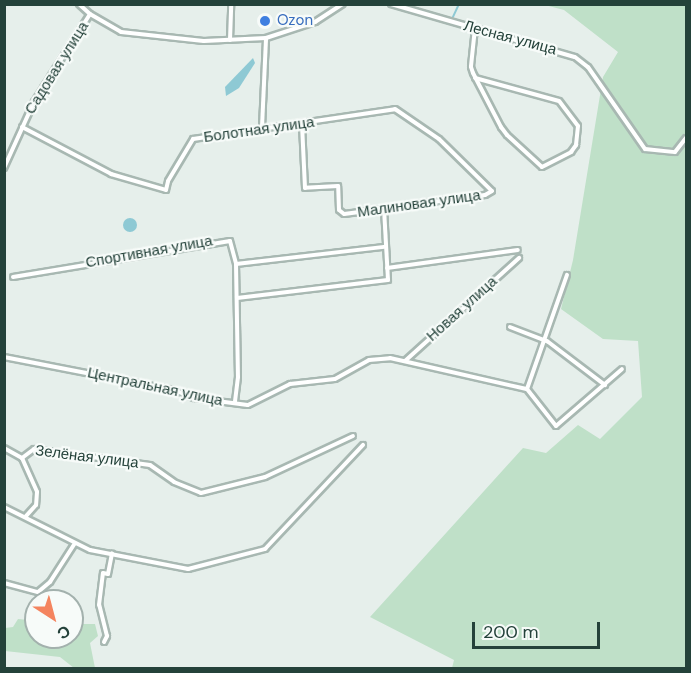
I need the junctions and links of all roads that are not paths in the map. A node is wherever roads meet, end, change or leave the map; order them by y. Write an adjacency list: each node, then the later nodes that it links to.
1 (79, 4): 5 (street, Садовая улица)
2 (231, 4): 8 (street)
3 (343, 4): 7 (street)
4 (391, 4): 6 (street, Лесная улица)
5 (90, 14): 8 (street); 12 (street, Садовая улица)
6 (475, 28): 9 (street); 14 (street, Лесная улица)
7 (266, 38): 8 (street); 13 (street)
8 (230, 40)
9 (476, 78): 9 (street)
10 (395, 109): 11 (street, Болотная улица); 16 (street, Малиновая улица)
11 (302, 124): 13 (street, Болотная улица); 16 (street, Малиновая улица)
12 (22, 127): 13 (street, Болотная улица); 15 (street, Садовая улица)
13 (262, 127)
14 (687, 138)
15 (4, 168)
16 (384, 209): 17 (street)
17 (384, 247): 20 (street); 21 (street)
18 (518, 250): 21 (street)
19 (519, 258): 28 (street, Новая улица)
20 (236, 264): 23 (street, Спортивная улица); 24 (street, Спортивная улица)
21 (387, 268): 24 (street)
22 (567, 275): 26 (street)
23 (13, 277)
24 (237, 298): 32 (street, Спортивная улица)
25 (510, 327): 26 (street)
26 (547, 341): 30 (street); 31 (street)
27 (4, 357): 32 (street, Центральная улица)
28 (405, 361): 31 (street); 32 (street, Центральная улица)
29 (622, 369): 30 (street)
30 (605, 385): 31 (street)
31 (527, 389)
32 (235, 403)
33 (353, 436): 36 (street, Зелёная улица)
34 (363, 445): 40 (street)
35 (4, 448): 36 (street)
36 (22, 458): 38 (street)
37 (4, 507): 38 (street)
38 (26, 516): 39 (street)
39 (75, 543): 40 (street); 41 (street)
40 (112, 553): 42 (street)
41 (4, 583)
42 (104, 642)

